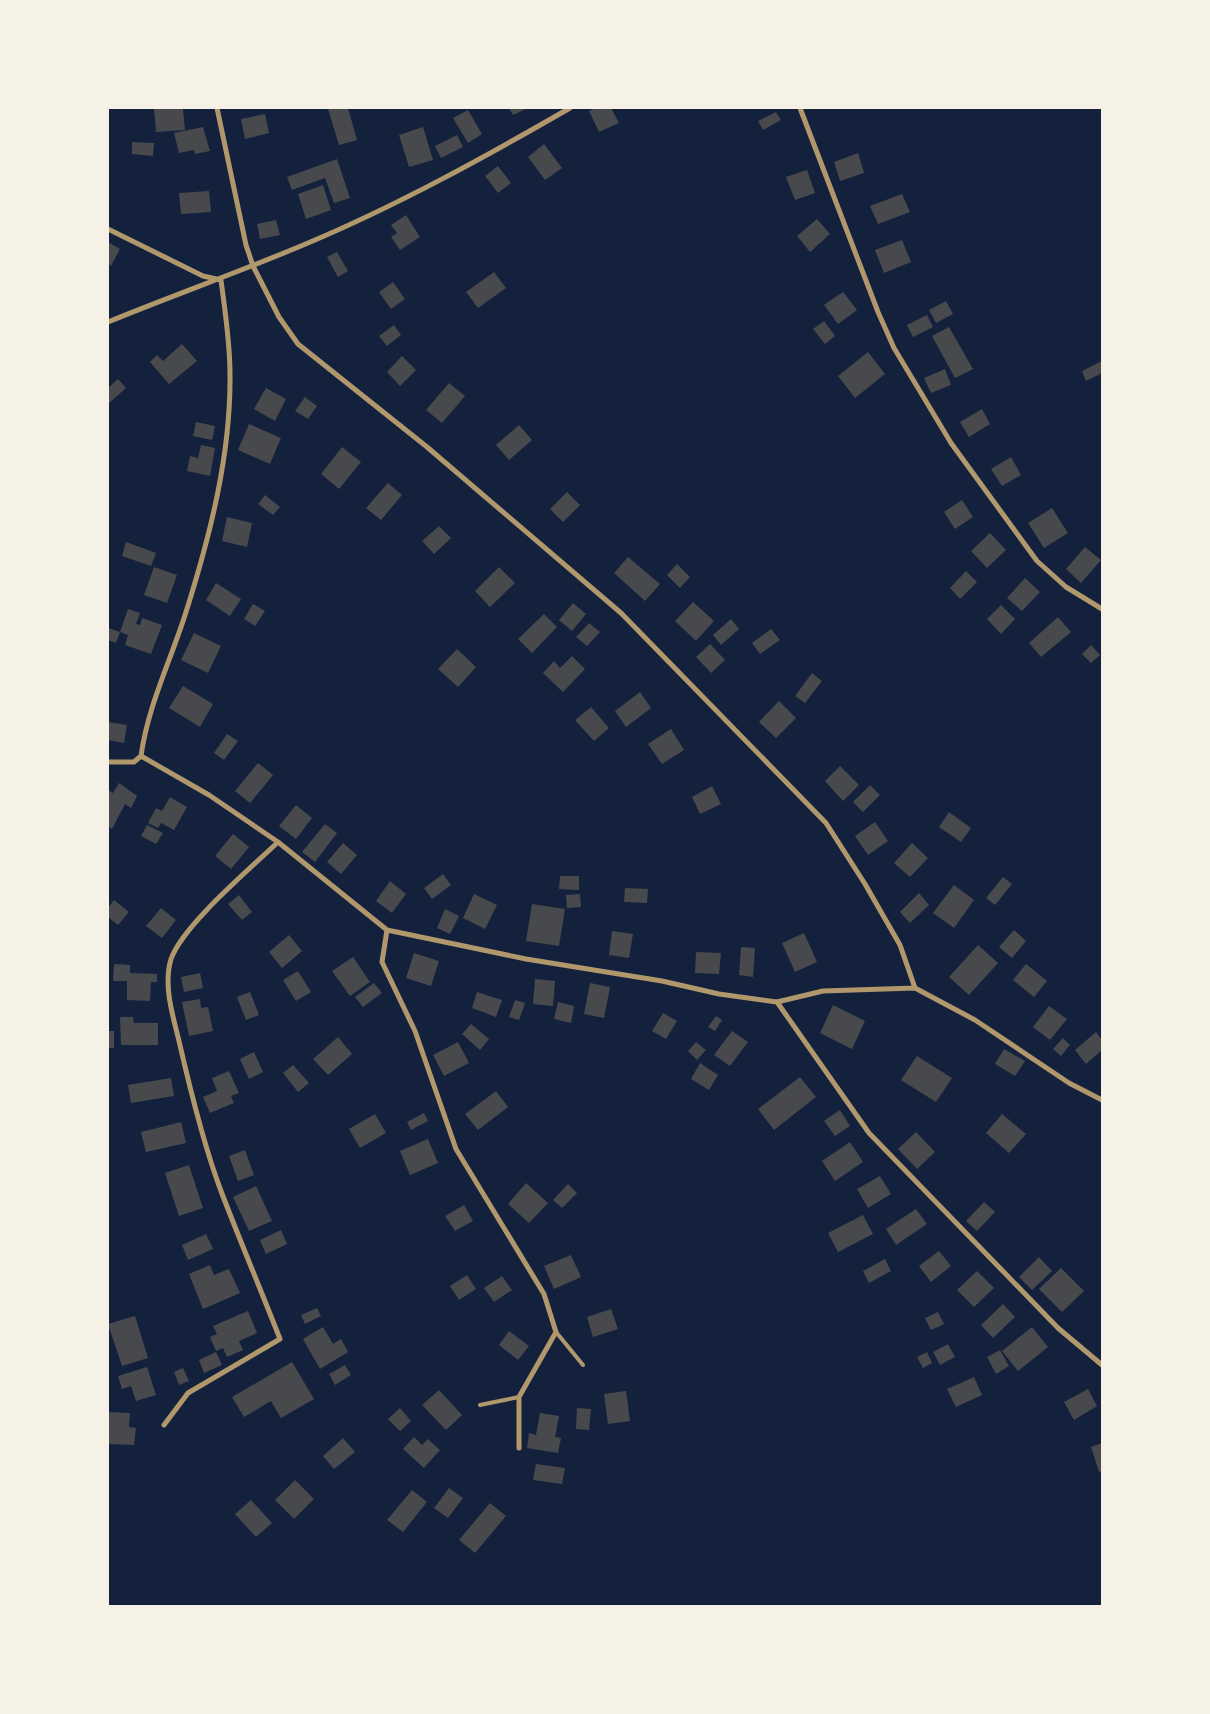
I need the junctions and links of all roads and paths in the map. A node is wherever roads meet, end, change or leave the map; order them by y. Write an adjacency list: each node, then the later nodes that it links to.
1 (217, 108): 5 (street)
2 (570, 108): 5 (street)
3 (800, 108): 8 (street)
4 (108, 229): 6 (street)
5 (253, 266): 6 (street); 13 (street)
6 (221, 280): 7 (street); 9 (street)
7 (108, 322)
8 (1102, 609)
9 (141, 756): 10 (street); 11 (street)
10 (108, 762)
11 (278, 842): 12 (street); 21 (street)
12 (387, 930): 14 (street); 16 (street)
13 (914, 988): 14 (street); 15 (street)
14 (777, 1002): 18 (street)
15 (1102, 1100)
16 (556, 1332): 17 (lane); 19 (street)
17 (583, 1365)
18 (1102, 1365)
19 (518, 1397): 20 (lane); 22 (street)
20 (480, 1405)
21 (164, 1425)
22 (519, 1448)

